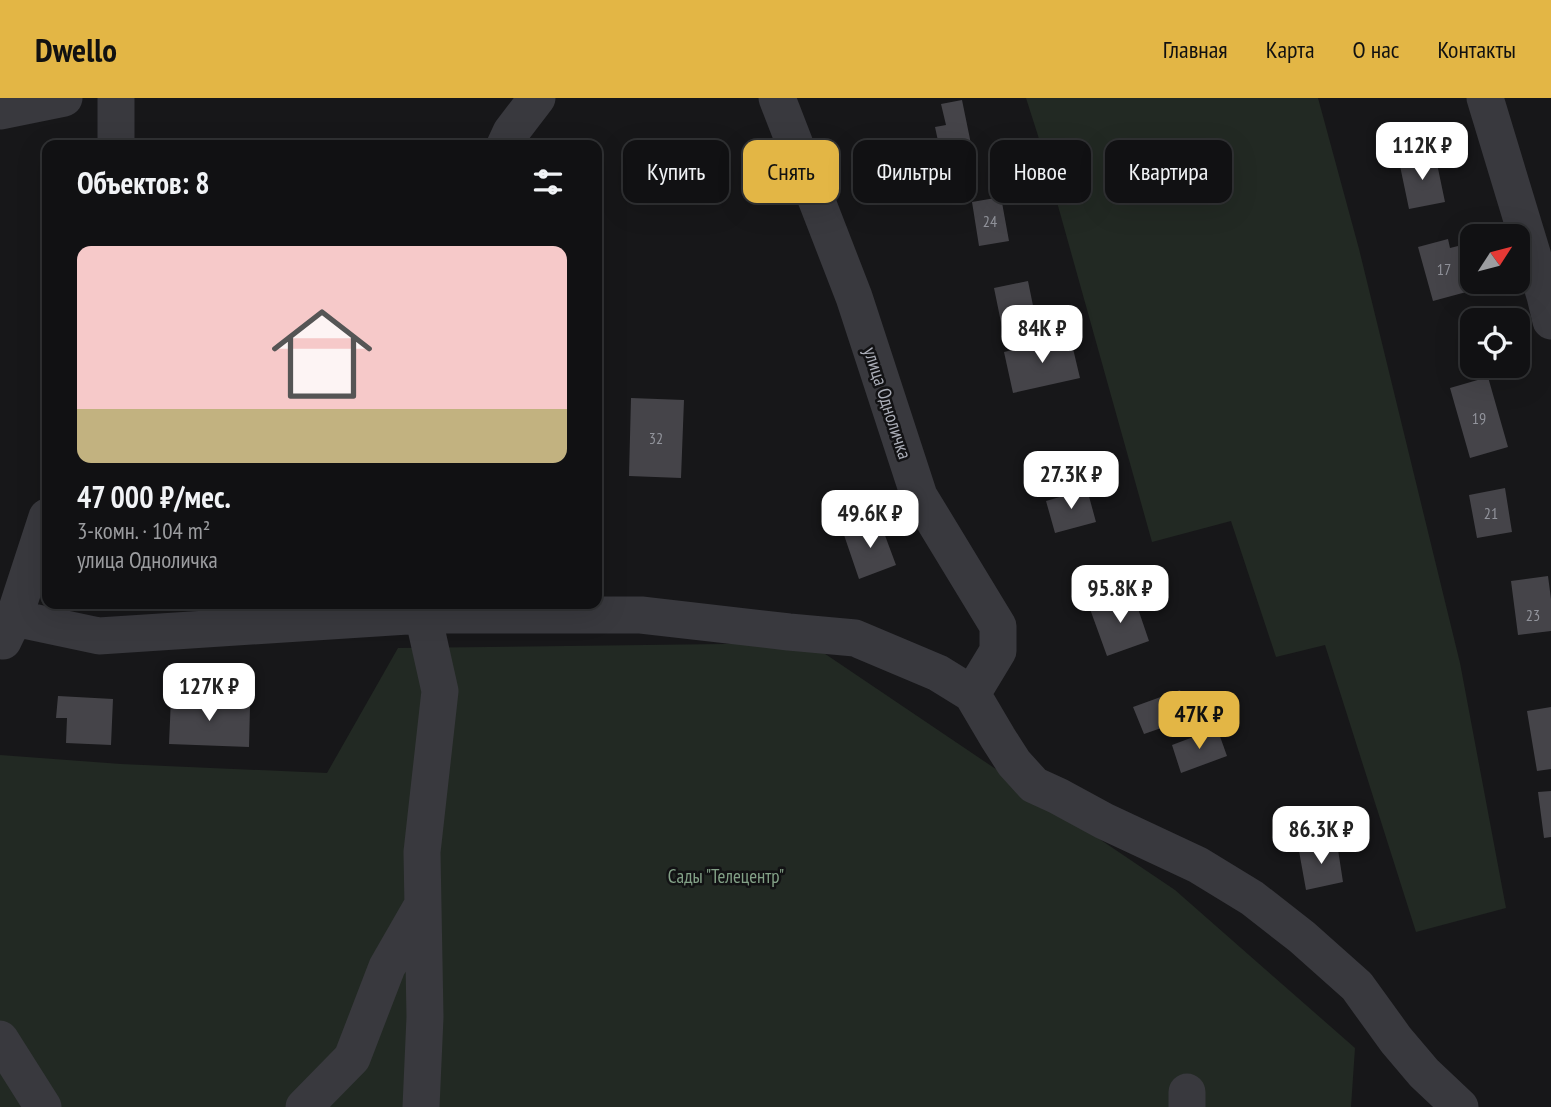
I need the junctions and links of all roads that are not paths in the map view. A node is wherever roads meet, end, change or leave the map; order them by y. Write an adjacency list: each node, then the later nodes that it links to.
1 (64, 98): 6 (street)
2 (116, 98): 7 (street)
3 (537, 98): 8 (street)
4 (777, 98): 13 (street, улица Одноличка)
5 (1485, 98): 9 (street)
6 (0, 111)
7 (116, 140)
8 (507, 140)
9 (1551, 321)
10 (42, 530): 12 (street)
11 (424, 609): 12 (street); 13 (street); 14 (street)
12 (5, 629)
13 (972, 694): 19 (street)
14 (422, 905): 17 (street); 18 (street)
15 (0, 1039): 16 (street)
16 (43, 1107)
17 (304, 1107)
18 (421, 1107)
19 (1460, 1107)

